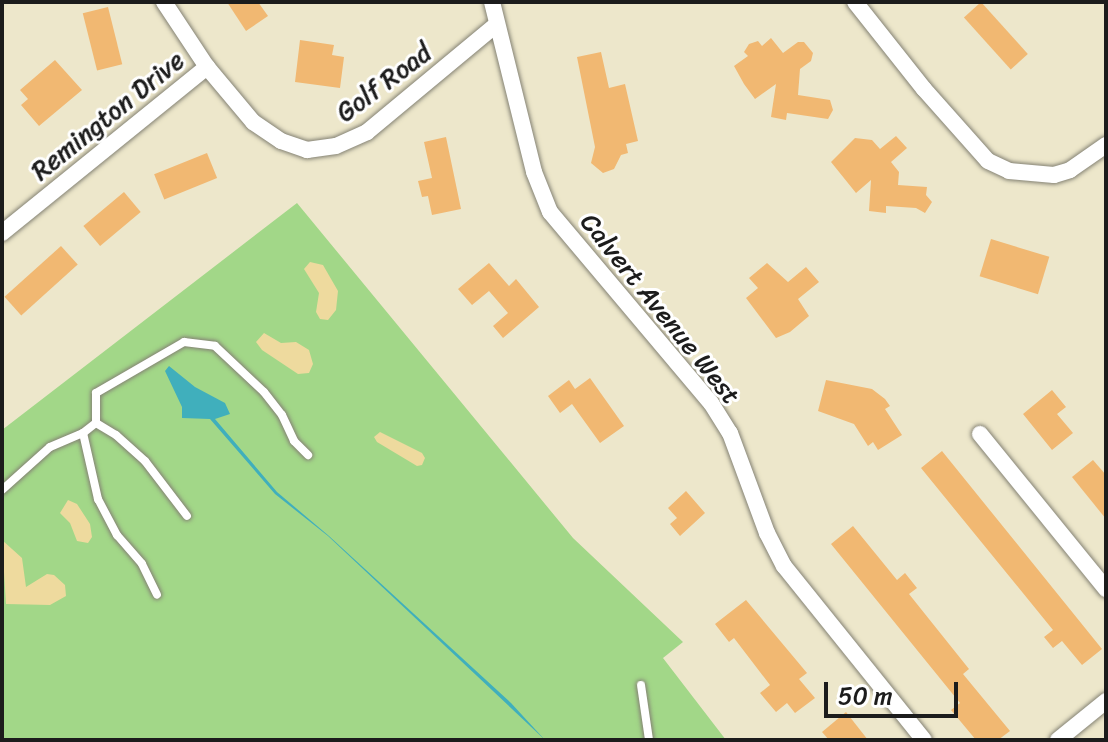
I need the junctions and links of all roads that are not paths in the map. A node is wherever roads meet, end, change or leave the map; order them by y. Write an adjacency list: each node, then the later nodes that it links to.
1 (164, 2): 5 (street, Golf Road)
2 (492, 2): 4 (street, Calvert Avenue West)
3 (855, 2): 6 (street)
4 (496, 25): 5 (street, Golf Road); 19 (street, Calvert Avenue West)
5 (207, 67): 7 (street, Remington Drive)
6 (1106, 145)
7 (2, 233)
8 (96, 423): 9 (lane); 11 (lane); 13 (lane)
9 (83, 433): 12 (lane); 15 (lane)
10 (980, 434): 14 (street)
11 (308, 455)
12 (2, 490)
13 (187, 516)
14 (1106, 589)
15 (157, 595)
16 (641, 685): 18 (lane)
17 (1106, 701): 20 (street)
18 (649, 740)
19 (924, 740)
20 (1058, 740)

